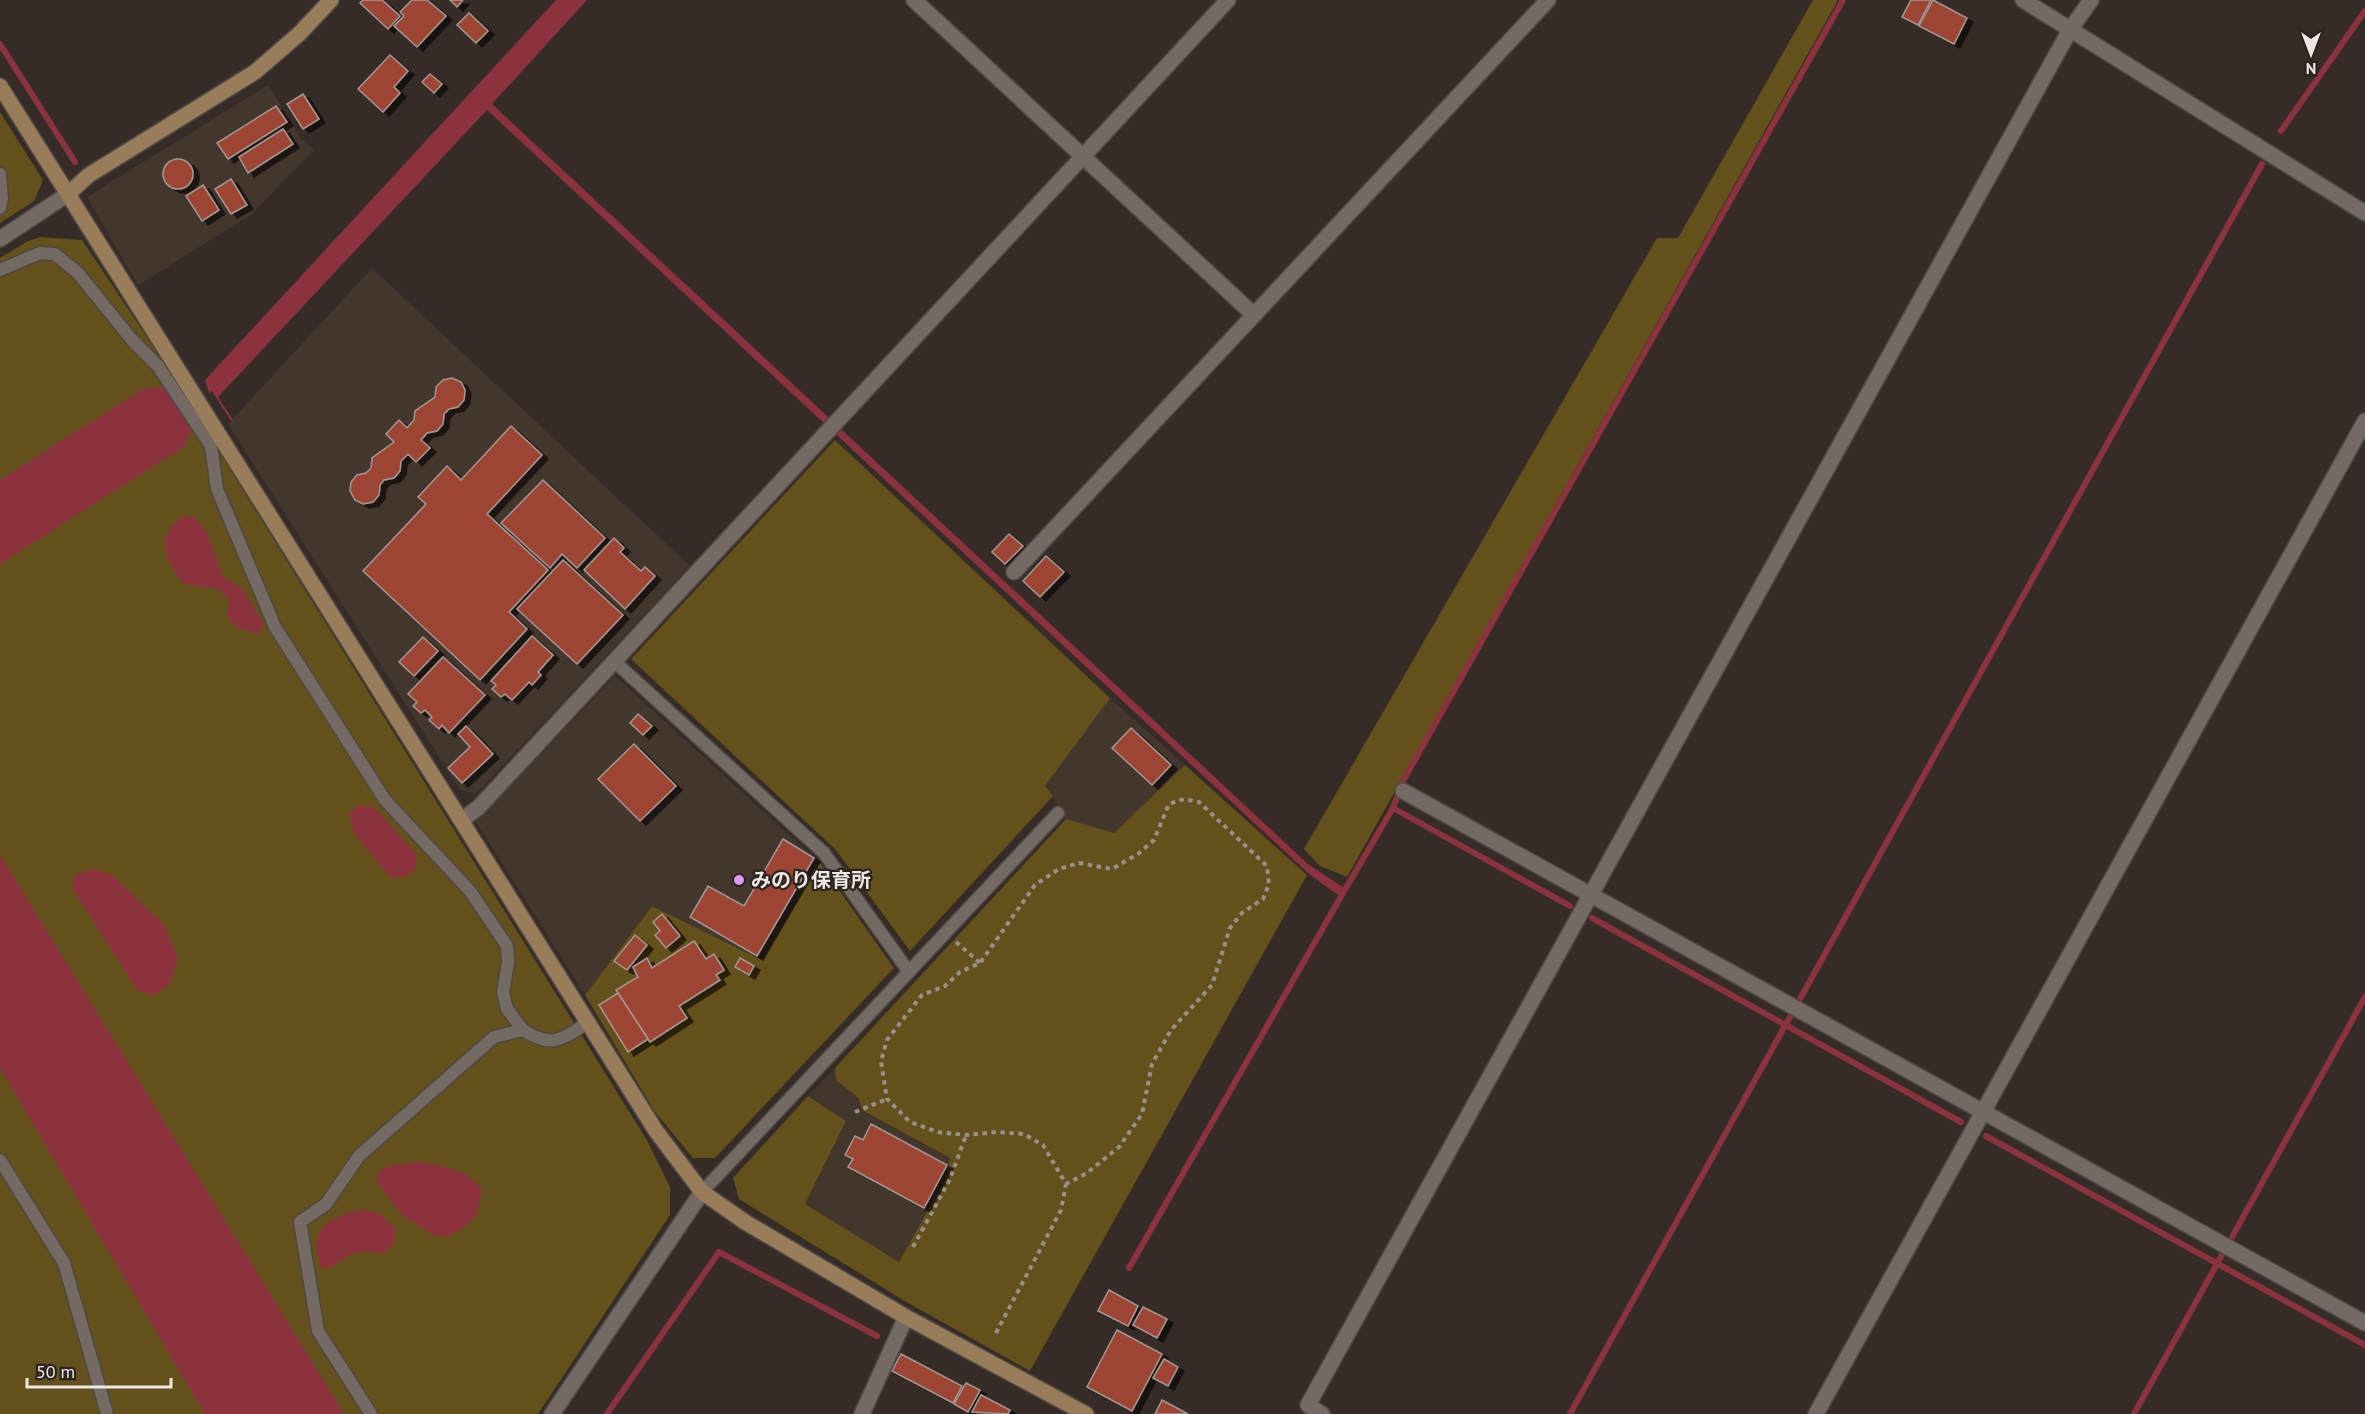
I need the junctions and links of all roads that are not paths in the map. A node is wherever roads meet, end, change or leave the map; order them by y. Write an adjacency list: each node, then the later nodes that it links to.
1 (331, 0): 11 (street)
2 (914, 0): 9 (street)
3 (1228, 0): 9 (street)
4 (1548, 0): 16 (street)
5 (2023, 0): 7 (street)
6 (2091, 0): 7 (street)
7 (2070, 30): 13 (street); 23 (street)
8 (0, 86): 11 (street)
9 (1082, 157): 16 (street); 19 (street)
10 (0, 174): 12 (lane)
11 (68, 194): 14 (street); 22 (street)
12 (0, 208)
13 (2365, 213)
14 (0, 239)
15 (0, 270): 26 (lane)
16 (1254, 315): 18 (street)
17 (2365, 421): 27 (street)
18 (1014, 572)
19 (614, 661): 22 (street); 24 (lane)
20 (1403, 791): 23 (street)
21 (1058, 813): 24 (lane)
22 (462, 820): 25 (street)
23 (1591, 896): 27 (street); 37 (street)
24 (909, 972): 29 (lane)
25 (588, 1022): 26 (lane); 29 (street)
26 (523, 1030): 33 (lane)
27 (1983, 1111): 31 (street); 38 (street)
28 (0, 1160): 32 (lane)
29 (702, 1192): 30 (street); 34 (street)
30 (906, 1317): 35 (street); 36 (street)
31 (2365, 1323)
32 (107, 1414)
33 (371, 1414)
34 (552, 1414)
35 (862, 1414)
36 (1086, 1414)
37 (1322, 1414)
38 (1816, 1414)

